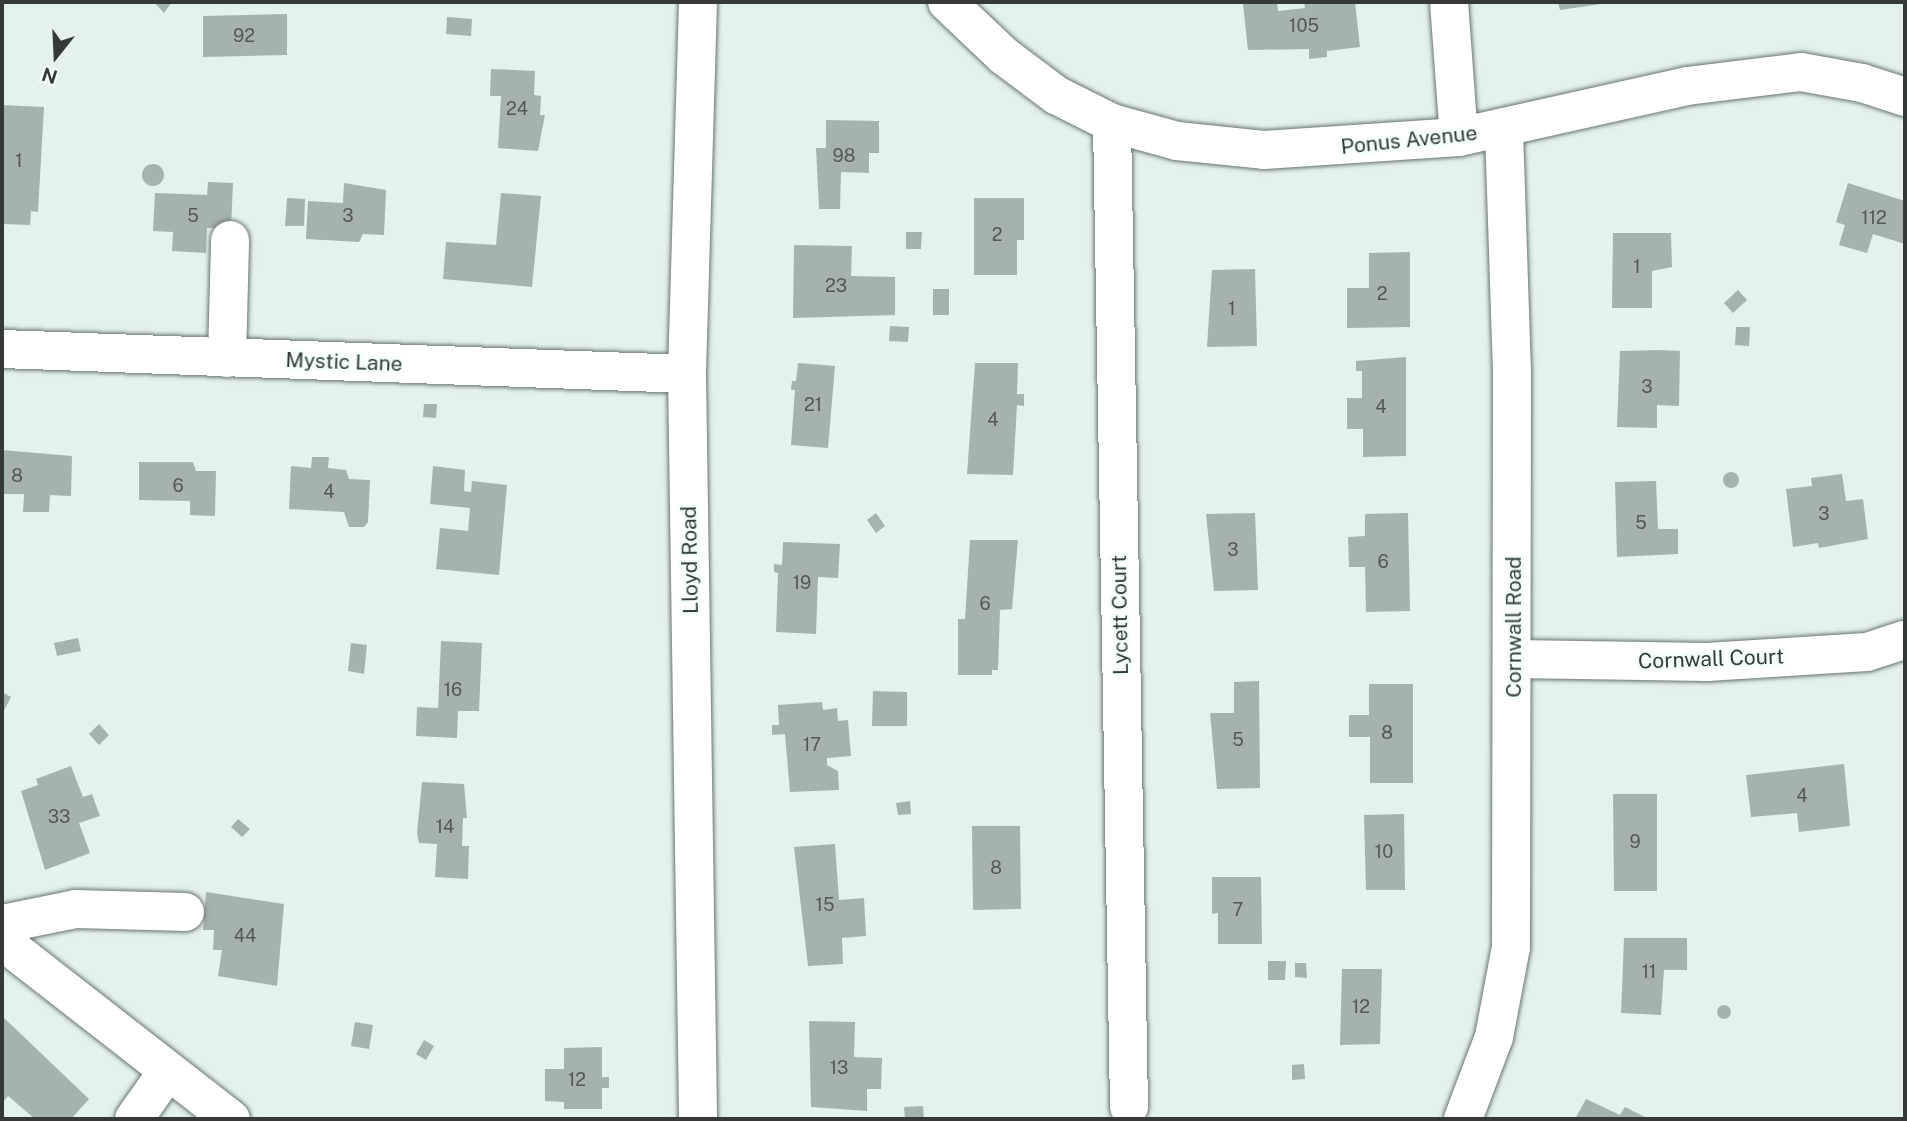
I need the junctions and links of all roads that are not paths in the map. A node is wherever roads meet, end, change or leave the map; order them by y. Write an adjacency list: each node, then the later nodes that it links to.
1 (698, 2): 11 (street, Lloyd Road)
2 (947, 2): 5 (street, Ponus Avenue)
3 (1449, 2): 7 (street)
4 (1905, 97): 6 (street, Ponus Avenue)
5 (1112, 123): 7 (street, Ponus Avenue); 18 (street, Lycett Court)
6 (1504, 128): 7 (street, Ponus Avenue); 13 (street, Cornwall Road)
7 (1459, 137)
8 (230, 240): 10 (street)
9 (2, 349): 10 (street, Mystic Lane)
10 (227, 358): 11 (street, Mystic Lane)
11 (687, 374): 21 (street, Lloyd Road)
12 (1905, 640): 13 (street, Cornwall Court)
13 (1515, 659): 22 (street, Cornwall Road)
14 (185, 912): 15 (street)
15 (2, 924)
16 (2, 941): 17 (street)
17 (167, 1072): 19 (street); 20 (street)
18 (1129, 1107)
19 (134, 1119)
20 (231, 1119)
21 (698, 1119)
22 (1463, 1119)

